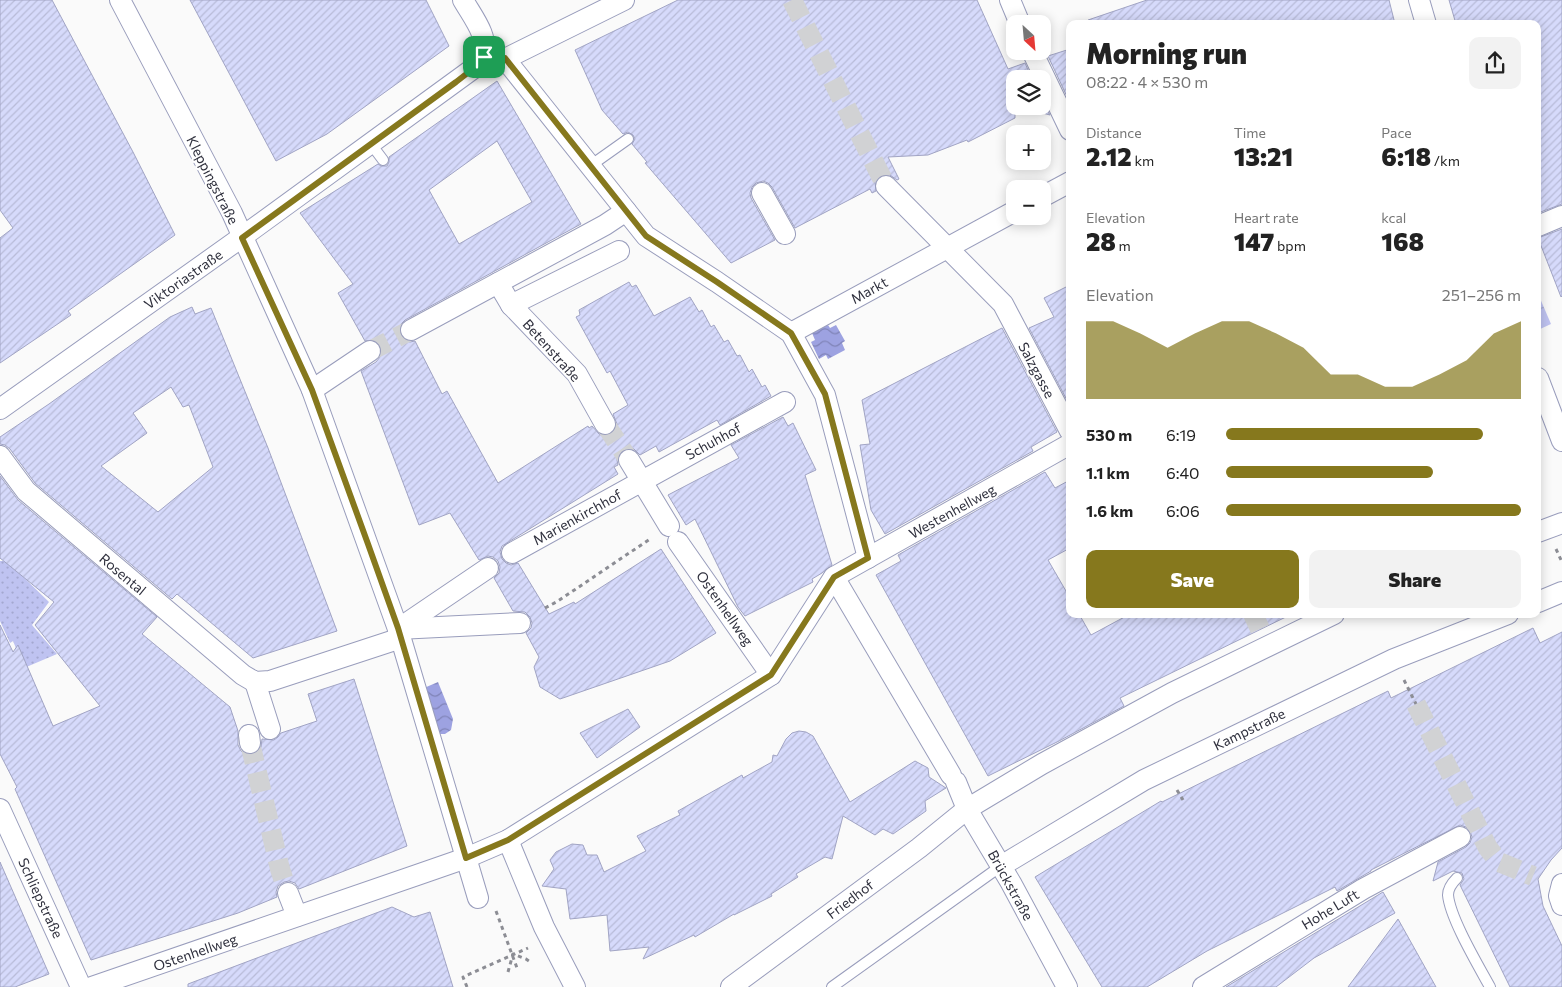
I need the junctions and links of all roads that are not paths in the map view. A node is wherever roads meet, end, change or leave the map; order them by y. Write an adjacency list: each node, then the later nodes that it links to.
1 (120, 0): 26 (street, Kleppingstraße)
2 (463, 0): 8 (street)
3 (624, 0): 9 (street)
4 (1010, 0): 6 (street)
5 (1419, 0): 7 (street)
6 (1016, 15)
7 (1425, 20)
8 (484, 57): 9 (street); 13 (street, Viktoriastraße)
9 (505, 58): 15 (street)
10 (1037, 60): 11 (street)
11 (1066, 122)
12 (628, 139): 15 (lane)
13 (371, 144): 14 (lane); 26 (street, Viktoriastraße)
14 (383, 160)
15 (590, 166): 20 (street)
16 (1066, 184): 18 (street)
17 (886, 186): 27 (street)
18 (1051, 192)
19 (762, 193): 24 (street)
20 (626, 212): 25 (street); 28 (street)
21 (1006, 216): 27 (street, Markt)
22 (1562, 216): 23 (street)
23 (1541, 225)
24 (785, 234)
25 (646, 236): 28 (street, Betenstraße); 32 (street)
26 (242, 238): 35 (street, Kleppingstraße); 37 (street, Viktoriastraße)
27 (946, 248): 32 (street, Markt); 39 (street, Salzgasse)
28 (553, 266): 29 (street); 30 (street, Betenstraße)
29 (498, 282): 30 (street, Betenstraße); 31 (street)
30 (511, 305): 38 (street, Betenstraße)
31 (411, 330)
32 (791, 333): 48 (street)
33 (370, 351): 35 (street)
34 (1541, 386): 40 (street)
35 (312, 390): 56 (street, Kleppingstraße)
36 (785, 402): 44 (street, Schuhhof)
37 (0, 409)
38 (605, 424)
39 (1066, 424)
40 (1562, 441)
41 (1066, 446): 48 (street, Westenhellweg)
42 (0, 456): 58 (street, Rosental)
43 (629, 460): 44 (street)
44 (642, 481): 47 (street, Marienkirchhof); 57 (street, Ostenhellweg)
45 (1562, 523): 46 (street)
46 (1541, 531)
47 (512, 553)
48 (868, 558): 50 (street, Westenhellweg)
49 (488, 568): 56 (street)
50 (834, 577): 57 (street, Ostenhellweg); 60 (street, Brückstraße)
51 (1562, 592): 52 (street)
52 (1541, 601)
53 (1322, 618): 60 (street)
54 (1498, 618): 65 (street, Kampstraße)
55 (520, 622): 56 (street)
56 (399, 633): 58 (street); 64 (street, Kleppingstraße)
57 (771, 675): 63 (street, Ostenhellweg)
58 (255, 682): 59 (street)
59 (270, 729)
60 (967, 808): 65 (street, Brückstraße); 75 (street, Friedhof)
61 (0, 809): 72 (street, Schliepstraße)
62 (1460, 837): 78 (street, Hohe Luft)
63 (508, 840): 64 (street, Ostenhellweg); 74 (street)
64 (466, 858): 69 (street); 71 (street, Ostenhellweg)
65 (1001, 866): 76 (lane); 77 (street, Brückstraße)
66 (1456, 878): 79 (lane)
67 (1562, 884): 70 (street)
68 (288, 893): 71 (street)
69 (486, 900)
70 (1562, 905)
71 (297, 916): 73 (street, Ostenhellweg)
72 (81, 987)
73 (92, 987)
74 (575, 987)
75 (730, 987)
76 (832, 987)
77 (1067, 987)
78 (1203, 987)
79 (1490, 987)

